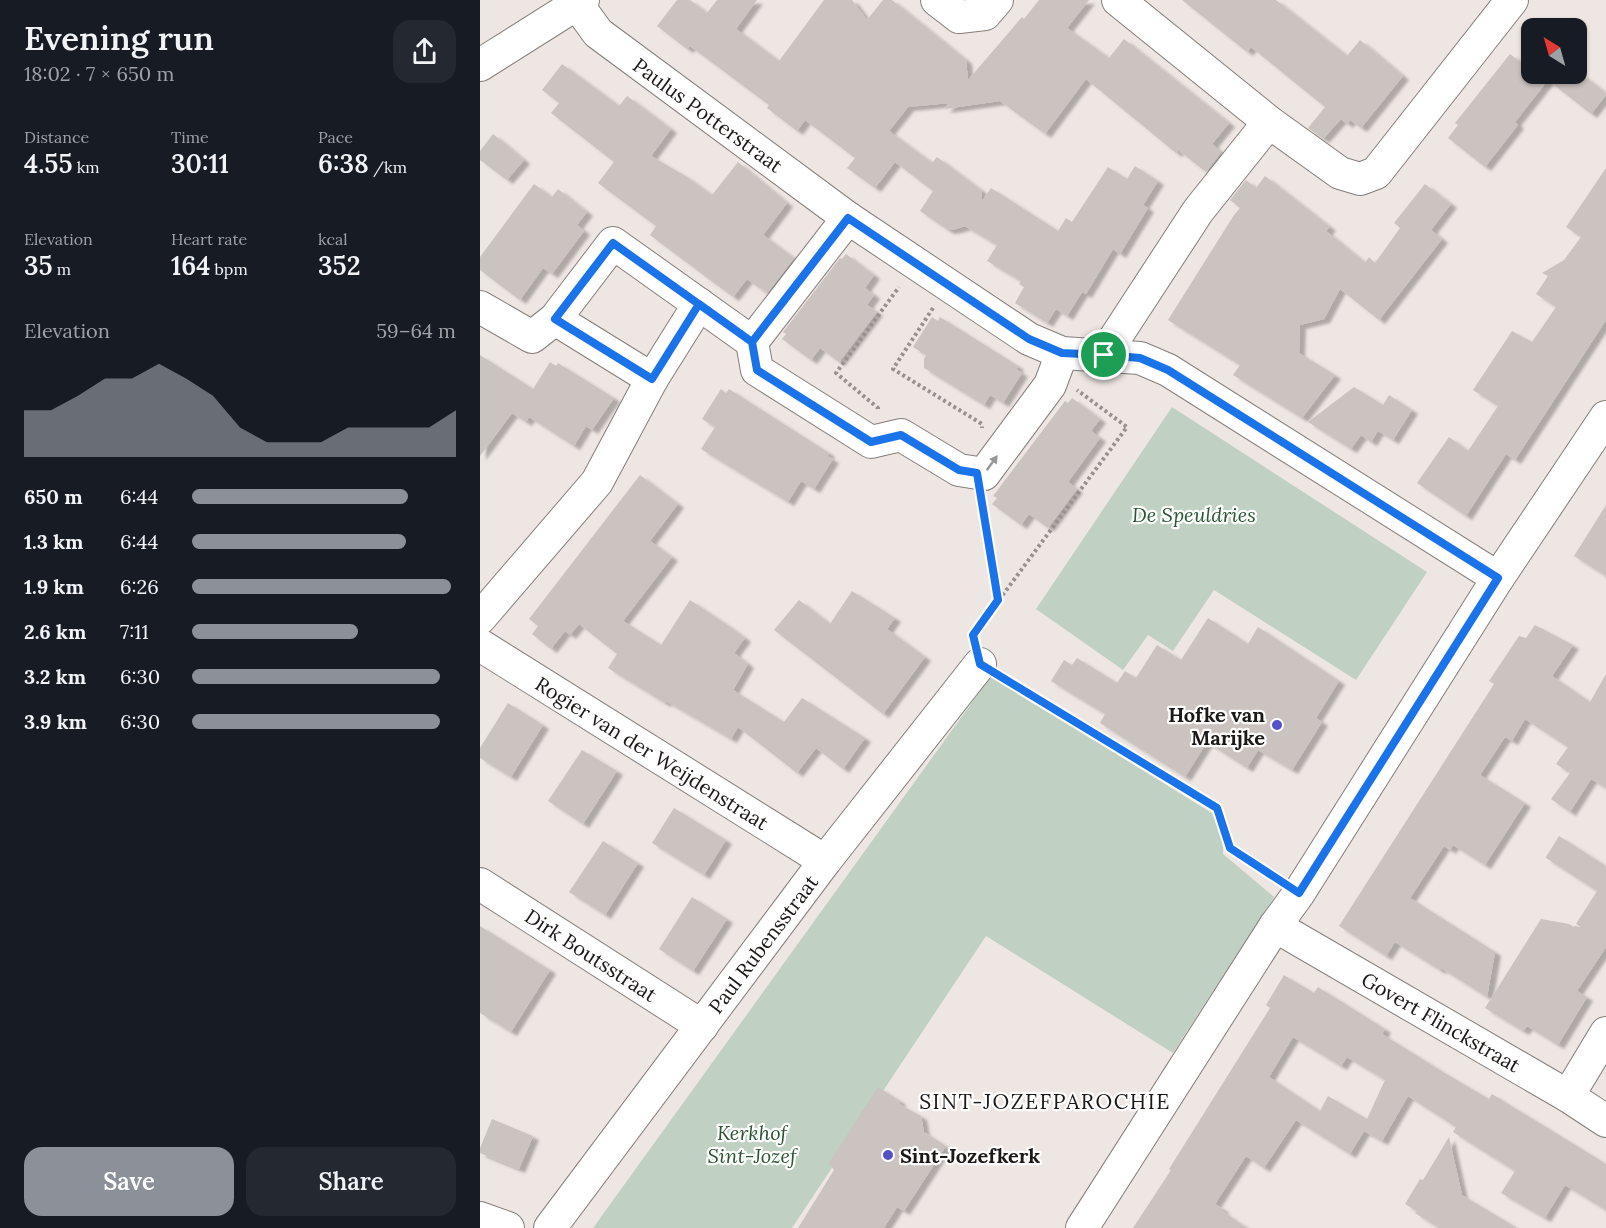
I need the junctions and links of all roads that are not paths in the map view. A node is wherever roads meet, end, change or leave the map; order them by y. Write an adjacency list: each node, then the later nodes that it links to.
1 (937, 0): 2 (street)
2 (997, 0)
3 (1118, 0): 7 (street)
4 (1512, 0): 7 (street)
5 (580, 2): 6 (street); 8 (street, Paulus Potterstraat)
6 (480, 65)
7 (1269, 122): 13 (street)
8 (848, 218): 12 (street); 14 (street, Paulus Potterstraat)
9 (699, 304): 11 (street); 12 (street); 15 (street)
10 (480, 307): 11 (street)
11 (555, 319): 15 (street)
12 (752, 342): 14 (street, one-way to 14)
13 (1104, 355): 14 (street, Paulus Potterstraat); 17 (street, Paulus Potterstraat)
14 (1058, 363)
15 (652, 379): 18 (street)
16 (1606, 417): 17 (street)
17 (1498, 578): 23 (street)
18 (480, 618)
19 (480, 645): 21 (street, Rogier van der Weijdenstraat)
20 (980, 664): 21 (street, Paul Rubensstraat)
21 (825, 861): 24 (street, Paul Rubensstraat)
22 (480, 884): 24 (street, Dirk Boutsstraat)
23 (1275, 926): 26 (street, Govert Flinckstraat); 31 (street)
24 (702, 1026): 30 (street, Paul Rubensstraat)
25 (1606, 1032): 26 (street)
26 (1568, 1096): 27 (street, Govert Flinckstraat)
27 (1606, 1121)
28 (480, 1218): 29 (street)
29 (508, 1228)
30 (550, 1228)
31 (1082, 1228)

